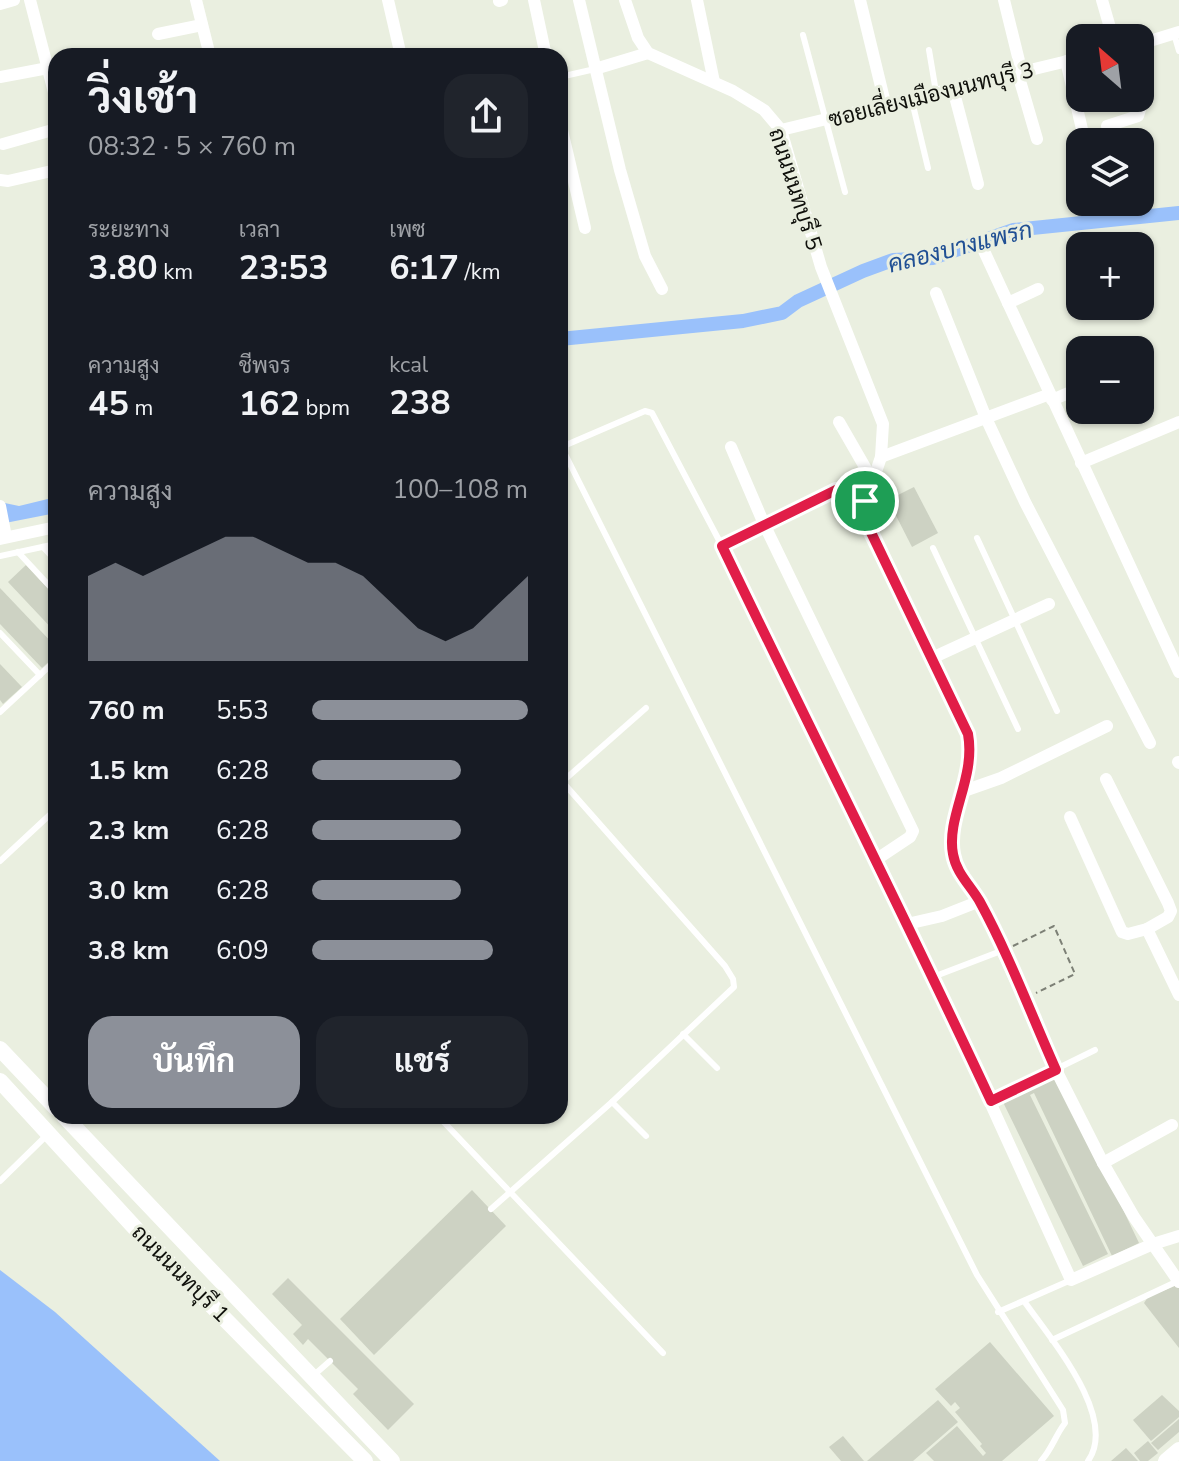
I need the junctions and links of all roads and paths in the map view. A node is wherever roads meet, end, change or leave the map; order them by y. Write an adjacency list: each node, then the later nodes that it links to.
1 (14, 0): 12 (street)
2 (30, 0): 26 (street)
3 (196, 0): 14 (street)
4 (388, 0): 20 (street)
5 (534, 0): 21 (street)
6 (579, 0): 27 (street)
7 (625, 0): 24 (street)
8 (697, 0): 31 (street)
9 (860, 0): 35 (street)
10 (1004, 0): 28 (street)
11 (1102, 0): 13 (street)
12 (0, 4)
13 (1109, 24)
14 (195, 27): 16 (street); 19 (street)
15 (1177, 33): 18 (street); 23 (lane)
16 (158, 34)
17 (803, 35): 37 (lane)
18 (1154, 40)
19 (206, 48)
20 (399, 48)
21 (544, 48)
22 (929, 50): 33 (lane)
23 (1179, 51)
24 (648, 53): 27 (street); 31 (street, ถนนนนทบุรี 5)
25 (1066, 61): 28 (street, ซอยเลี่ยงเมืองนนทบุรี 3)
26 (48, 68): 30 (street)
27 (595, 69): 29 (lane); 51 (street)
28 (1020, 74): 32 (street, ซอยเลี่ยงเมืองนนทบุรี 3); 41 (street)
29 (568, 75)
30 (0, 77)
31 (714, 82): 39 (street, ถนนนนทบุรี 5)
32 (953, 89): 33 (street, ซอยเลี่ยงเมืองนนทบุรี 3); 47 (street)
33 (936, 92): 34 (street, ซอยเลี่ยงเมืองนนทบุรี 3)
34 (911, 97): 35 (street, ซอยเลี่ยงเมืองนนทบุรี 3); 44 (lane)
35 (885, 103): 37 (street, ซอยเลี่ยงเมืองนนทบุรี 3)
36 (1139, 112): 38 (street)
37 (824, 120): 39 (street, ซอยเลี่ยงเมืองนนทบุรี 3); 48 (lane)
38 (1107, 126)
39 (781, 130): 62 (street, ถนนนนทบุรี 5)
40 (48, 131): 42 (street)
41 (1037, 139)
42 (3, 144)
43 (568, 160): 49 (street)
44 (928, 168)
45 (48, 172): 46 (street)
46 (0, 180)
47 (978, 184)
48 (845, 192)
49 (585, 228)
50 (984, 251): 54 (street)
51 (662, 289)
52 (1038, 289): 54 (street)
53 (936, 293): 57 (street)
54 (1008, 303): 56 (street)
55 (1066, 392): 56 (street)
56 (1051, 397): 57 (street); 64 (street)
57 (986, 418): 62 (street); 93 (street)
58 (839, 422): 65 (street)
59 (1179, 422): 64 (street)
60 (568, 444): 73 (lane)
61 (731, 447): 68 (street)
62 (881, 457): 65 (street, ถนนนนทบุรี 5)
63 (568, 460): 132 (lane)
64 (1081, 463): 86 (street)
65 (873, 481): 66 (street, ถนนนนทบุรี 5)
66 (865, 501): 68 (street); 84 (street)
67 (0, 506): 70 (street)
68 (764, 524): 73 (street); 100 (street)
69 (48, 528): 70 (street)
70 (3, 535)
71 (977, 538): 81 (lane)
72 (48, 546): 74 (lane)
73 (722, 546): 100 (street)
74 (43, 547): 76 (lane); 77 (lane)
75 (933, 548): 83 (lane)
76 (18, 552): 78 (lane); 79 (lane)
77 (48, 552)
78 (0, 556)
79 (48, 584)
80 (1049, 604): 81 (street)
81 (1015, 620): 83 (street); 89 (lane)
82 (0, 633): 87 (lane)
83 (975, 638): 84 (street); 92 (lane)
84 (932, 658): 97 (street)
85 (48, 668): 87 (lane)
86 (1179, 672)
87 (40, 675): 90 (lane)
88 (646, 708): 94 (lane)
89 (1057, 711)
90 (0, 712)
91 (1107, 726): 97 (street)
92 (1018, 729)
93 (1150, 743)
94 (568, 774)
95 (1106, 779): 104 (street)
96 (568, 788): 109 (lane)
97 (964, 791): 102 (street)
98 (48, 816): 101 (lane)
99 (1070, 817): 104 (street)
100 (877, 859): 103 (street)
101 (0, 861)
102 (980, 901): 103 (street); 105 (street)
103 (907, 924): 106 (street)
104 (1147, 929): 107 (street)
105 (1003, 951): 106 (lane); 108 (street); 108 (path)
106 (933, 977): 116 (street)
107 (1179, 995)
108 (1024, 999): 113 (street)
109 (683, 1034): 112 (lane); 117 (lane)
110 (0, 1049): 115 (main road)
111 (1095, 1050): 113 (lane)
112 (717, 1068)
113 (1056, 1070): 116 (lane); 123 (street)
114 (2, 1088): 121 (main road, ถนนนนทบุรี 1)
115 (48, 1100)
116 (991, 1101): 129 (street)
117 (612, 1102): 122 (lane); 125 (lane)
118 (72, 1124): 136 (main road, ถนนนนทบุรี 1)
119 (446, 1124): 125 (lane)
120 (1172, 1125): 123 (street)
121 (49, 1134): 124 (lane); 138 (main road, ถนนนนทบุรี 1)
122 (646, 1136)
123 (1103, 1163): 128 (street)
124 (0, 1181)
125 (510, 1192): 126 (lane); 134 (lane)
126 (491, 1209)
127 (1173, 1238): 128 (street)
128 (1153, 1244): 129 (street); 130 (street)
129 (1071, 1280): 131 (lane)
130 (1178, 1282): 133 (lane)
131 (1024, 1301): 132 (lane); 133 (lane)
132 (998, 1312): 140 (lane)
133 (1052, 1340): 141 (lane)
134 (663, 1353)
135 (330, 1361): 136 (lane)
136 (313, 1376): 139 (main road, ถนนนนทบุรี 1)
137 (1179, 1450): 142 (main road)
138 (365, 1461)
139 (392, 1461)
140 (1041, 1461)
141 (1088, 1461)
142 (1166, 1461)

